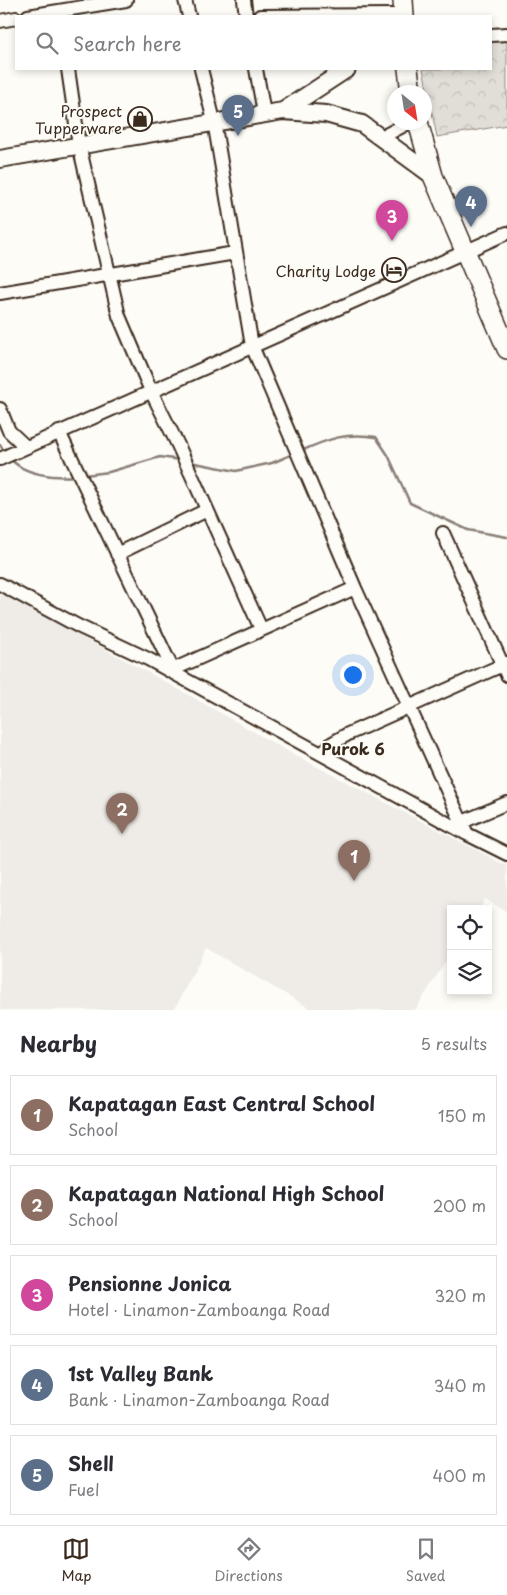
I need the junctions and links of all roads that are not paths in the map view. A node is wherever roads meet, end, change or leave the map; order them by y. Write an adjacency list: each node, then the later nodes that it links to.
1 (126, 0): 4 (street)
2 (185, 0): 7 (street)
3 (244, 0): 8 (street)
4 (60, 9): 6 (street)
5 (400, 10): 9 (street)
6 (33, 15)
7 (189, 15)
8 (246, 15)
9 (283, 15)
10 (15, 18): 11 (street)
11 (0, 21)
12 (507, 34): 13 (street)
13 (492, 35)
14 (68, 70): 26 (street)
15 (201, 70): 22 (street)
16 (256, 70): 21 (street)
17 (346, 70): 20 (main road)
18 (408, 70): 19 (highway)
19 (410, 85)
20 (283, 111): 21 (main road); 25 (main road)
21 (264, 113): 22 (main road)
22 (214, 122): 26 (main road); 31 (street)
23 (395, 130): 25 (street)
24 (420, 130): 28 (highway)
25 (382, 137): 28 (main road)
26 (79, 145): 27 (main road); 32 (street)
27 (0, 159)
28 (433, 176): 30 (highway)
29 (507, 233): 30 (street)
30 (464, 252): 34 (street); 35 (highway)
31 (235, 253): 32 (street); 34 (street)
32 (109, 275): 33 (street); 36 (street)
33 (0, 292)
34 (252, 346): 36 (street); 45 (street)
35 (507, 349)
36 (151, 391): 38 (street); 41 (street)
37 (0, 410): 39 (street)
38 (58, 432): 39 (street); 43 (street)
39 (21, 448): 40 (street)
40 (0, 459)
41 (207, 510): 43 (street); 46 (street)
42 (443, 533): 47 (street)
43 (117, 554): 48 (street)
44 (0, 584): 48 (street)
45 (355, 588): 46 (street); 49 (street)
46 (261, 629): 48 (street)
47 (505, 668): 49 (street)
48 (172, 671): 50 (street)
49 (409, 708): 50 (street); 52 (street)
50 (322, 754): 53 (street)
51 (507, 803): 52 (street)
52 (460, 822): 53 (street)
53 (467, 834): 54 (street)
54 (507, 854)

